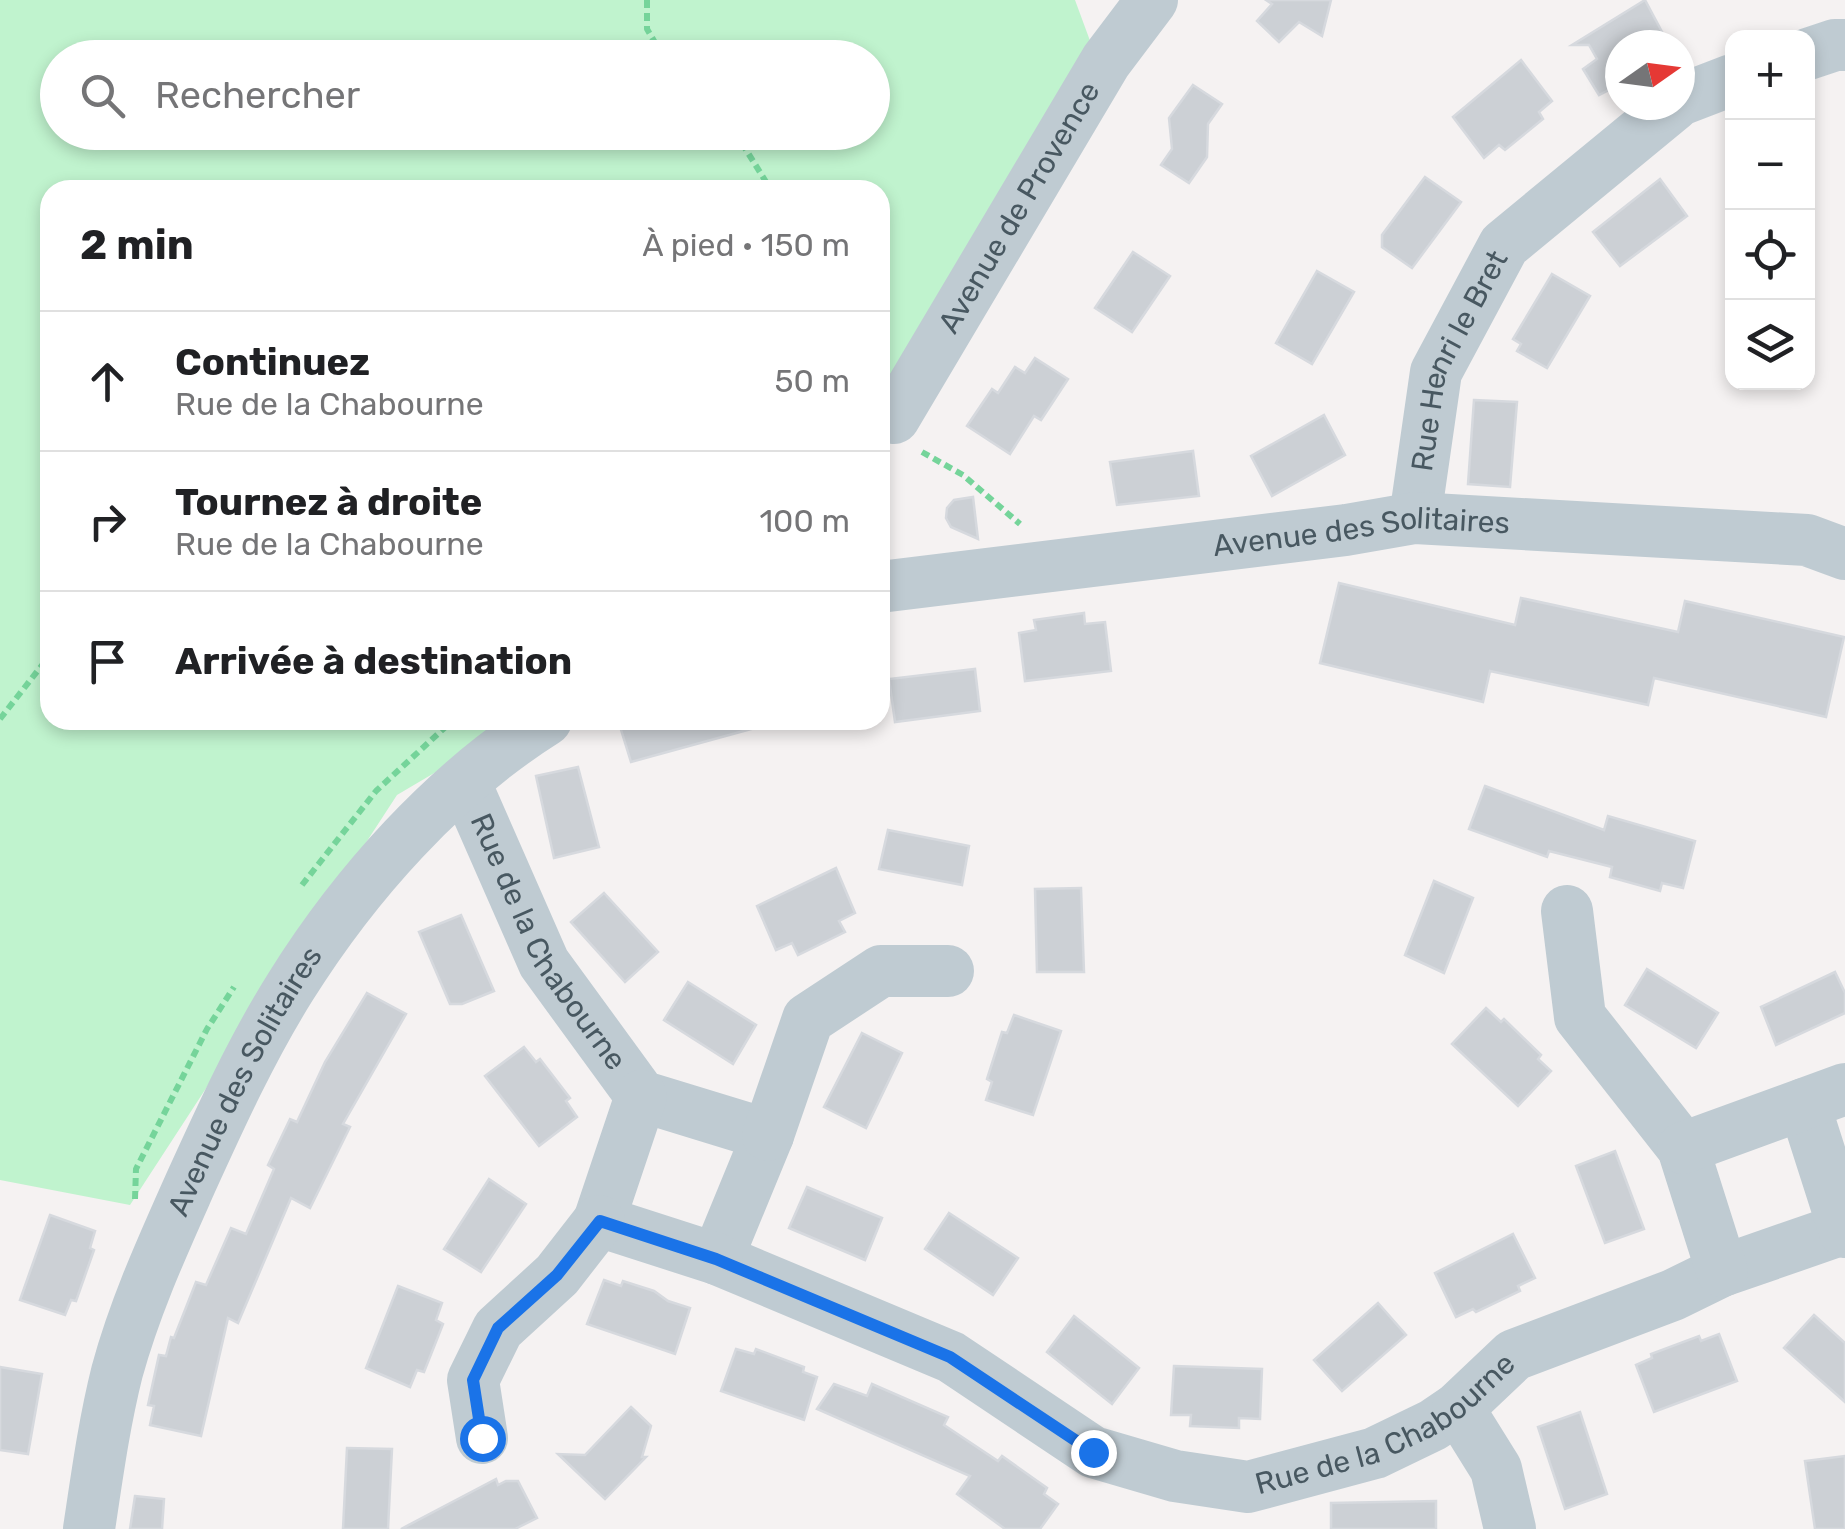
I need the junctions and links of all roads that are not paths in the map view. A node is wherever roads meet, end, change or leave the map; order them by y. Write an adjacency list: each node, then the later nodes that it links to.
1 (1152, 0): 7 (street, Avenue de Provence)
2 (1845, 45): 3 (street)
3 (1815, 52)
4 (1725, 83): 5 (street)
5 (1695, 94)
6 (1656, 120): 8 (street, Rue Henri le Bret)
7 (904, 433)
8 (1414, 518): 9 (street, Avenue des Solitaires); 10 (street, Avenue des Solitaires)
9 (1845, 554)
10 (890, 586)
11 (533, 730): 12 (street, Avenue des Solitaires)
12 (465, 783): 15 (street, Rue de la Chabourne); 25 (street, Avenue des Solitaires)
13 (1568, 911): 18 (street)
14 (948, 972): 17 (street)
15 (641, 1096): 17 (street, Rue de la Chabourne); 19 (street, Rue de la Chabourne)
16 (1825, 1097): 18 (street, Rue de la Chabourne); 20 (street, Rue de la Chabourne)
17 (768, 1135): 21 (street)
18 (1684, 1148): 22 (street)
19 (600, 1221): 21 (street, Rue de la Chabourne); 24 (street, Rue de la Chabourne)
20 (1844, 1230): 22 (street, Rue de la Chabourne)
21 (716, 1259): 23 (street, Rue de la Chabourne)
22 (1722, 1271): 23 (street, Rue de la Chabourne)
23 (1458, 1408): 26 (street)
24 (482, 1438)
25 (89, 1529)
26 (1510, 1529)

